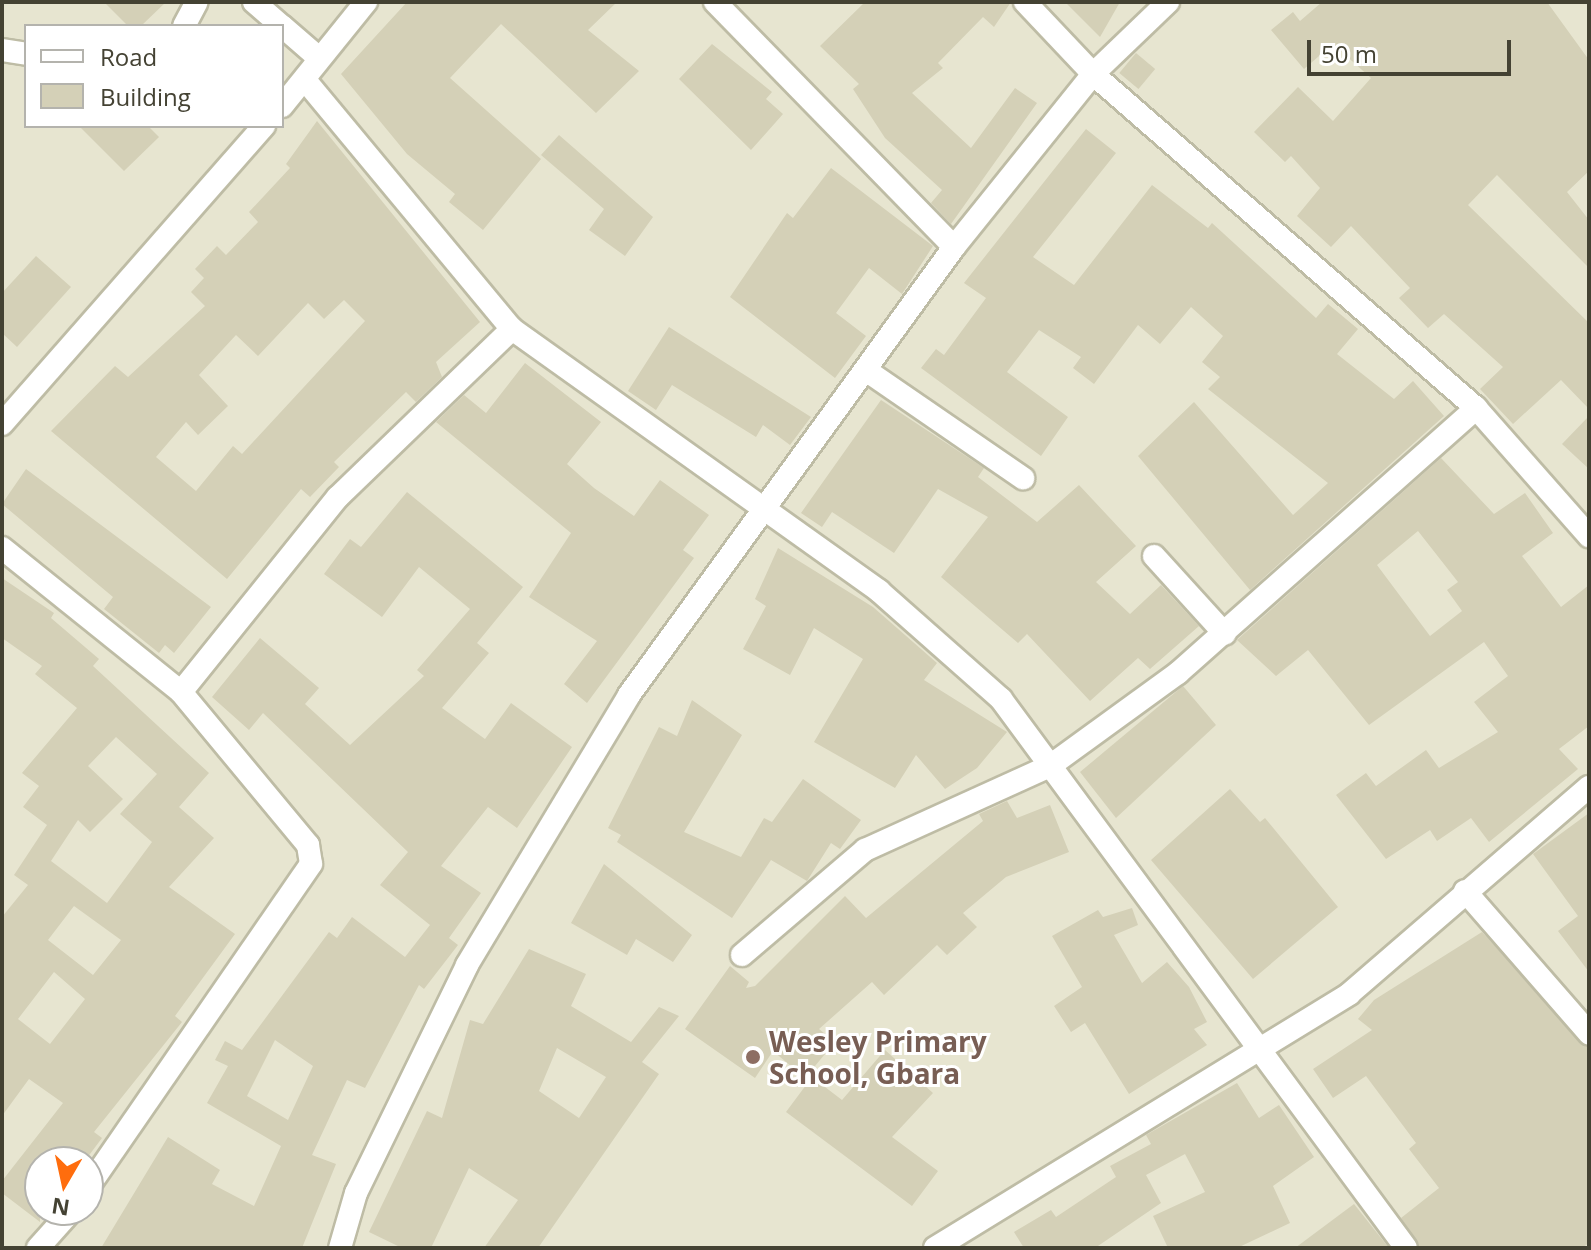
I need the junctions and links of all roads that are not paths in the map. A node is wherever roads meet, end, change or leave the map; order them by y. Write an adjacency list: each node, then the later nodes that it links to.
1 (197, 2): 7 (street)
2 (254, 2): 8 (street)
3 (366, 2): 12 (street)
4 (715, 2): 17 (street)
5 (1025, 2): 13 (street)
6 (1168, 2): 13 (street)
7 (185, 24)
8 (280, 24)
9 (284, 28): 12 (street)
10 (2, 50): 11 (street)
11 (24, 54)
12 (319, 58): 14 (street)
13 (1093, 74): 17 (street); 20 (street)
14 (305, 80): 15 (street); 18 (street)
15 (284, 104)
16 (262, 128): 21 (street)
17 (954, 247): 19 (street)
18 (512, 329): 23 (street); 28 (street)
19 (870, 373): 22 (street); 23 (street)
20 (1476, 408): 24 (street); 27 (street)
21 (2, 424)
22 (1023, 478)
23 (762, 511): 29 (street); 38 (street)
24 (1589, 536)
25 (2, 548): 28 (street)
26 (1154, 556): 27 (street)
27 (1225, 634): 29 (street)
28 (181, 692): 35 (street)
29 (1050, 766): 32 (street); 34 (street)
30 (1589, 787): 31 (street)
31 (1465, 891): 33 (street); 34 (street)
32 (742, 955)
33 (1589, 1033)
34 (1259, 1053): 39 (street); 40 (street)
35 (104, 1164)
36 (58, 1226): 37 (street)
37 (38, 1248)
38 (340, 1248)
39 (935, 1248)
40 (1406, 1248)

